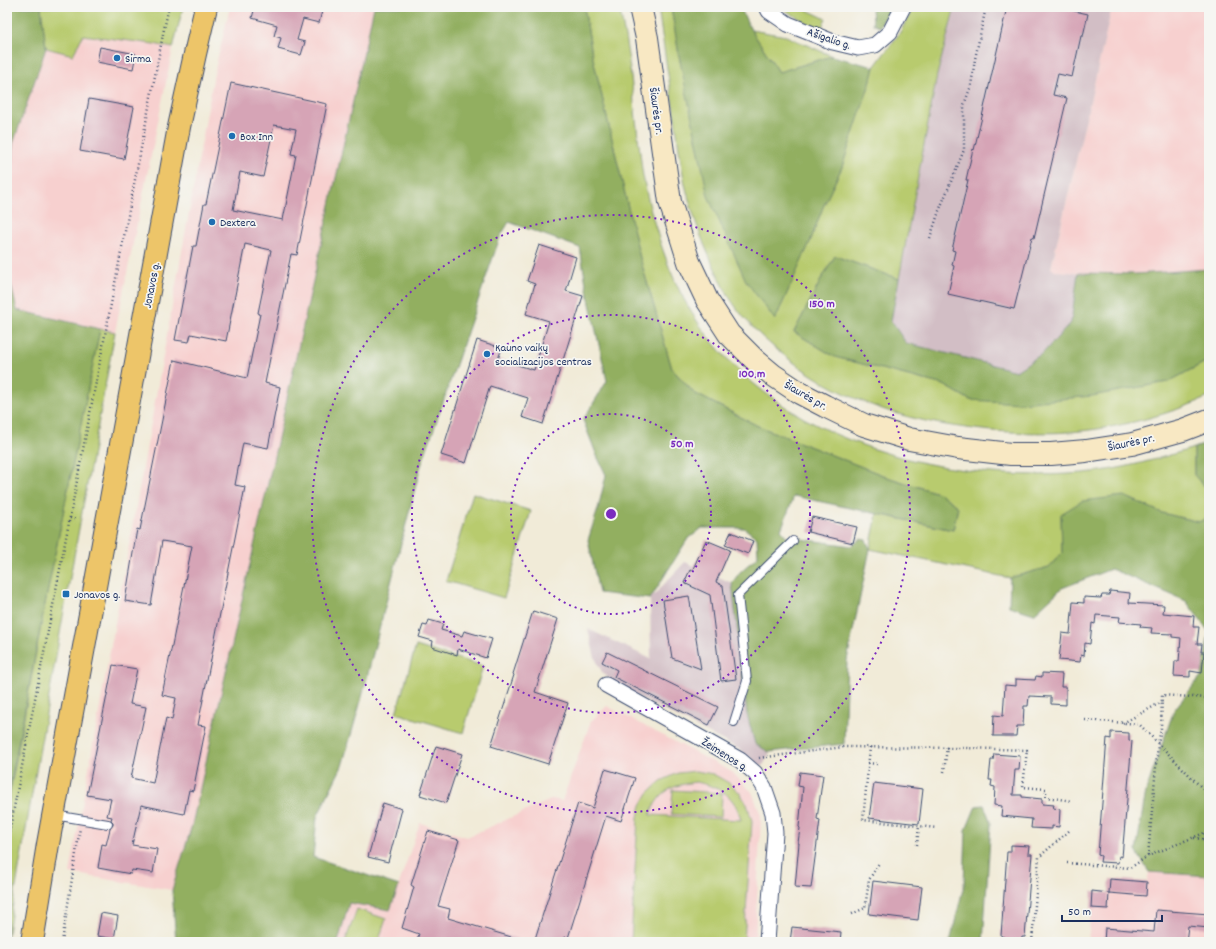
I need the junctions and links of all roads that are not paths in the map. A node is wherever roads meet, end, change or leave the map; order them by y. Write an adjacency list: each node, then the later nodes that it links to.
1 (206, 7): 9 (main road, Jonavos g.)
2 (640, 7): 5 (main road, Šiaurės pr.)
3 (766, 7): 4 (street, Ašigalio g.)
4 (903, 7)
5 (1209, 420)
6 (794, 541): 8 (lane)
7 (606, 685): 12 (street, Žeimenos g.)
8 (734, 722)
9 (54, 815): 10 (lane); 11 (main road, Jonavos g.)
10 (108, 824)
11 (32, 942)
12 (767, 942)

